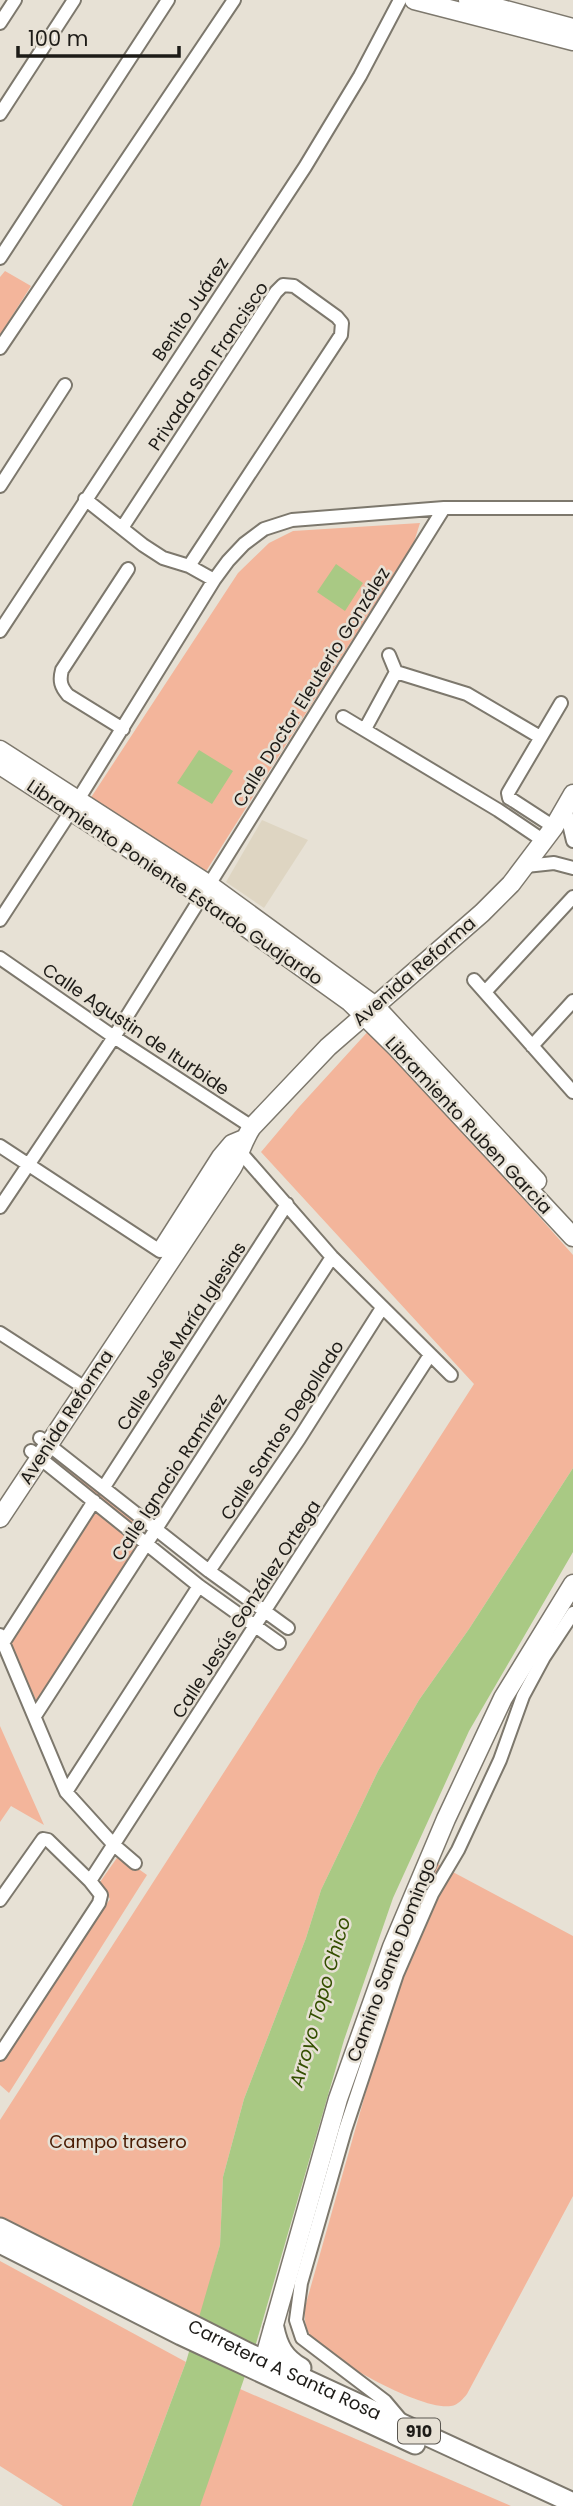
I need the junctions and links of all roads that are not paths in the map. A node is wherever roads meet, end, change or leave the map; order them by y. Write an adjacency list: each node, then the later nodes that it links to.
1 (15, 0): 8 (street)
2 (74, 0): 11 (street)
3 (168, 0): 12 (street)
4 (234, 0): 13 (street)
5 (400, 0): 16 (street, Benito Juárez)
6 (414, 0): 10 (street)
7 (468, 0): 9 (street)
8 (0, 23)
9 (573, 28)
10 (573, 41)
11 (0, 114)
12 (0, 258)
13 (0, 348)
14 (65, 385): 15 (street)
15 (0, 486)
16 (85, 499): 19 (street); 23 (street, Benito Juárez)
17 (444, 508): 18 (street); 22 (street); 39 (street, Calle Doctor Eleuterio González)
18 (573, 508)
19 (122, 528): 20 (street); 20 (street, Privada San Francisco)
20 (189, 566): 22 (street)
21 (128, 569): 28 (street)
22 (214, 580): 28 (street)
23 (0, 631)
24 (389, 655): 25 (street)
25 (396, 672): 29 (street); 30 (street)
26 (561, 703): 30 (street)
27 (342, 717): 29 (street)
28 (123, 729): 34 (street)
29 (365, 729): 35 (street)
30 (540, 737): 35 (street)
31 (0, 750): 34 (street, Libramiento Poniente Estardo Guajardo)
32 (0, 765): 34 (street, Libramiento Poniente Estardo Guajardo)
33 (569, 800): 35 (street, Avenida Reforma); 36 (street)
34 (75, 805): 39 (street, Libramiento Poniente Estardo Guajardo); 41 (street)
35 (549, 834): 37 (street, Avenida Reforma)
36 (573, 841)
37 (526, 866): 38 (street); 46 (street, Avenida Reforma)
38 (573, 868)
39 (204, 890): 46 (street, Libramiento Poniente Estardo Guajardo); 47 (street, Calle Doctor Eleuterio González)
40 (573, 897): 44 (street)
41 (0, 920)
42 (0, 958): 47 (street, Calle Agustin de Iturbide)
43 (474, 980): 44 (street)
44 (485, 992): 48 (street)
45 (573, 1002): 48 (street)
46 (369, 1009): 50 (street, Avenida Reforma); 55 (street, Libramiento Ruben Garcia); 56 (street, Libramiento Ruben Garcia)
47 (114, 1037): 50 (street, Calle Agustin de Iturbide); 52 (street, Calle Doctor Eleuterio González)
48 (533, 1046): 49 (street)
49 (573, 1092)
50 (242, 1140): 53 (street, Calle Agustin de Iturbide); 57 (street, Avenida Reforma); 63 (street, Avenida Reforma)
51 (0, 1146): 52 (street)
52 (27, 1164): 54 (street, Calle Doctor Eleuterio González); 57 (street)
53 (286, 1205): 58 (street, Calle Agustin de Iturbide); 65 (street, Calle José María Iglesias)
54 (0, 1207)
55 (573, 1220)
56 (573, 1237)
57 (160, 1251): 63 (street, Avenida Reforma)
58 (332, 1257): 59 (street, Calle Agustin de Iturbide); 69 (street, Calle Ignacio Ramírez)
59 (382, 1308): 61 (street, Calle Agustin de Iturbide); 71 (street, Calle Santos Degollado)
60 (0, 1333): 63 (street)
61 (430, 1355): 62 (street, Calle Agustin de Iturbide); 74 (street, Calle Jesús González Ortega)
62 (451, 1375)
63 (81, 1385): 64 (street, Avenida Reforma)
64 (40, 1448): 65 (street); 66 (street, Avenida Reforma); 67 (street); 68 (street, Avenida Reforma)
65 (104, 1487): 69 (street)
66 (0, 1501)
67 (94, 1501): 70 (street); 78 (street)
68 (0, 1518)
69 (156, 1528): 70 (street, Calle Ignacio Ramírez); 71 (street)
70 (145, 1544): 73 (street); 80 (street, Calle Ignacio Ramírez)
71 (209, 1571): 74 (street)
72 (573, 1584): 81 (street, Camino Santo Domingo)
73 (199, 1586): 76 (street); 83 (street)
74 (265, 1613): 76 (street, Calle Jesús González Ortega); 77 (street)
75 (573, 1613): 82 (street)
76 (256, 1627): 79 (street); 84 (street, Calle Jesús González Ortega)
77 (288, 1628)
78 (2, 1639): 80 (street)
79 (279, 1643)
80 (35, 1716): 83 (street)
81 (481, 1745): 82 (street); 92 (street, Camino Santo Domingo)
82 (500, 1760): 95 (street)
83 (65, 1792): 84 (street)
84 (114, 1845): 85 (street); 86 (street, Calle Jesús González Ortega)
85 (135, 1863)
86 (90, 1881): 87 (street); 88 (street)
87 (0, 1900)
88 (0, 2054)
89 (0, 2228): 91 (main road, Carretera A Santa Rosa / 910)
90 (0, 2244): 91 (main road, Carretera A Santa Rosa / 910)
91 (182, 2328): 93 (main road, Carretera A Santa Rosa / 910)
92 (274, 2328): 93 (street, Camino Santo Domingo); 94 (main road)
93 (253, 2360): 94 (main road, Carretera A Santa Rosa / 910); 97 (main road, Carretera A Santa Rosa / 910)
94 (343, 2395): 95 (main road, Carretera A Santa Rosa / 910)
95 (404, 2424): 96 (main road, Carretera A Santa Rosa / 910)
96 (573, 2503)
97 (551, 2506)

